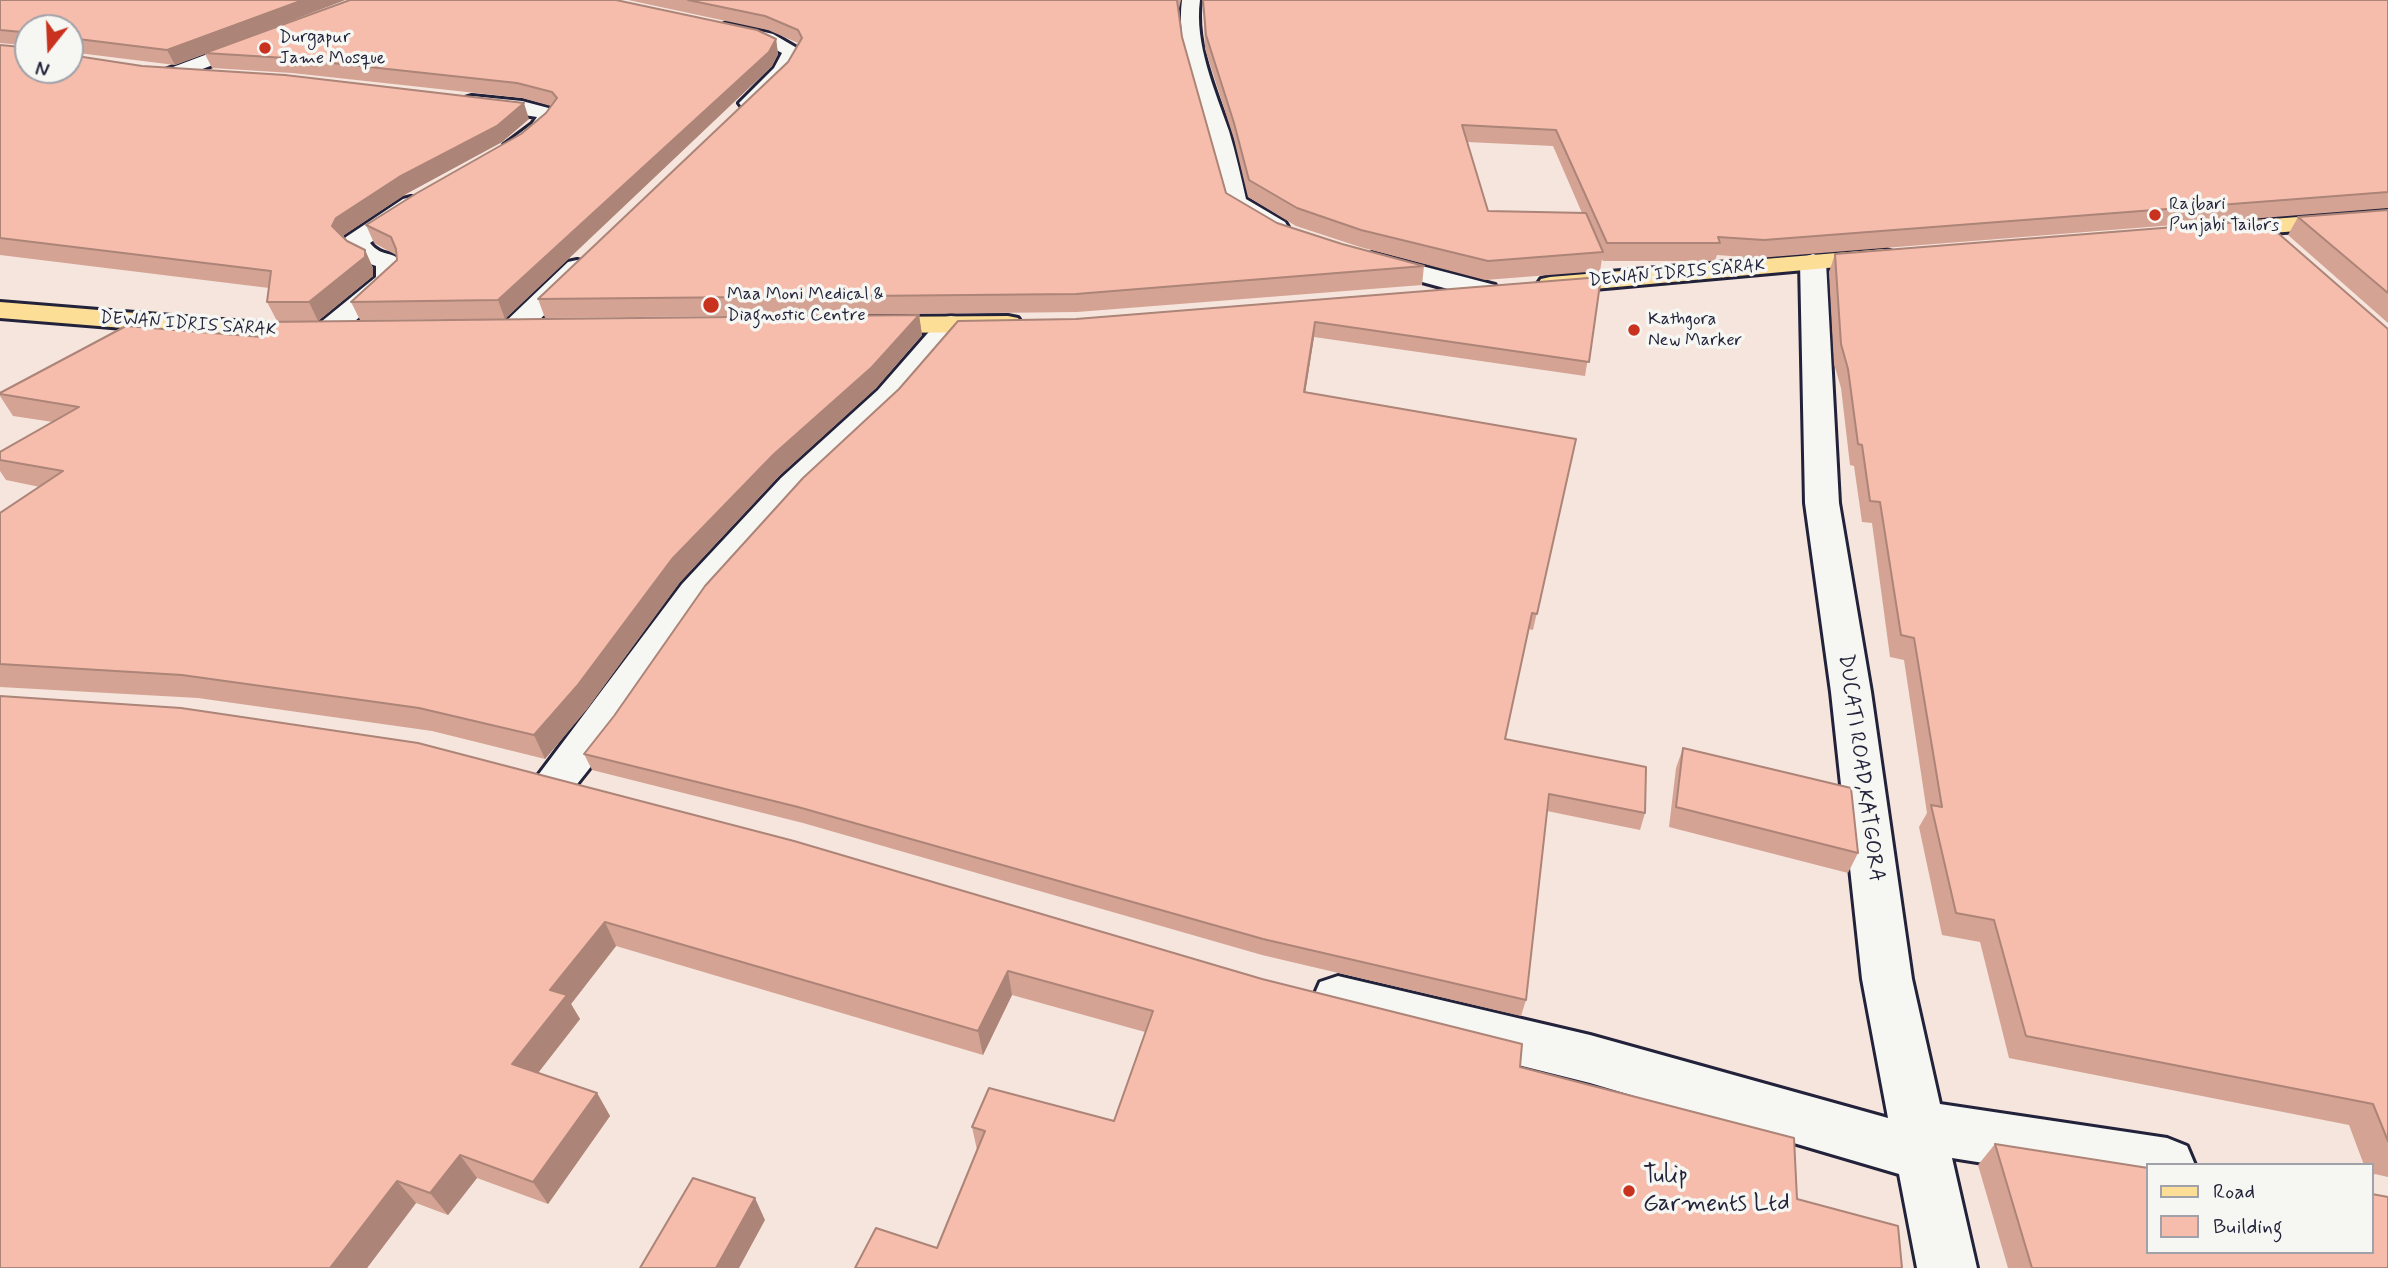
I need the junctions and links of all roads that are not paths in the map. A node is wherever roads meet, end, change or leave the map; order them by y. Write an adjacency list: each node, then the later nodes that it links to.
1 (1191, 0): 14 (street)
2 (707, 24): 8 (street)
3 (270, 36): 5 (street)
4 (150, 72): 5 (street)
5 (172, 74): 6 (street)
6 (229, 77)
7 (444, 99): 9 (street)
8 (731, 120)
9 (497, 158)
10 (427, 195): 29 (street)
11 (2388, 217): 12 (main road)
12 (2260, 227): 13 (main road); 15 (street)
13 (2192, 233)
14 (1299, 237)
15 (2288, 253)
16 (1350, 255): 20 (street)
17 (1908, 255): 19 (main road, DEWAN IDRIS SARAK)
18 (589, 257): 26 (street)
19 (1812, 262): 20 (main road, DEWAN IDRIS SARAK); 32 (street, DUCATI ROAD,KATGORA)
20 (1485, 291): 21 (main road, DEWAN IDRIS SARAK)
21 (1404, 297)
22 (0, 310): 29 (main road, DEWAN IDRIS SARAK)
23 (1035, 323): 24 (main road)
24 (951, 324): 25 (main road); 30 (street)
25 (842, 326)
26 (500, 330): 27 (main road)
27 (554, 330)
28 (366, 331): 29 (main road, DEWAN IDRIS SARAK)
29 (326, 332)
30 (556, 782)
31 (1300, 989): 32 (street)
32 (1921, 1140): 33 (street); 34 (street, DUCATI ROAD,KATGORA)
33 (2147, 1163)
34 (1947, 1268)

